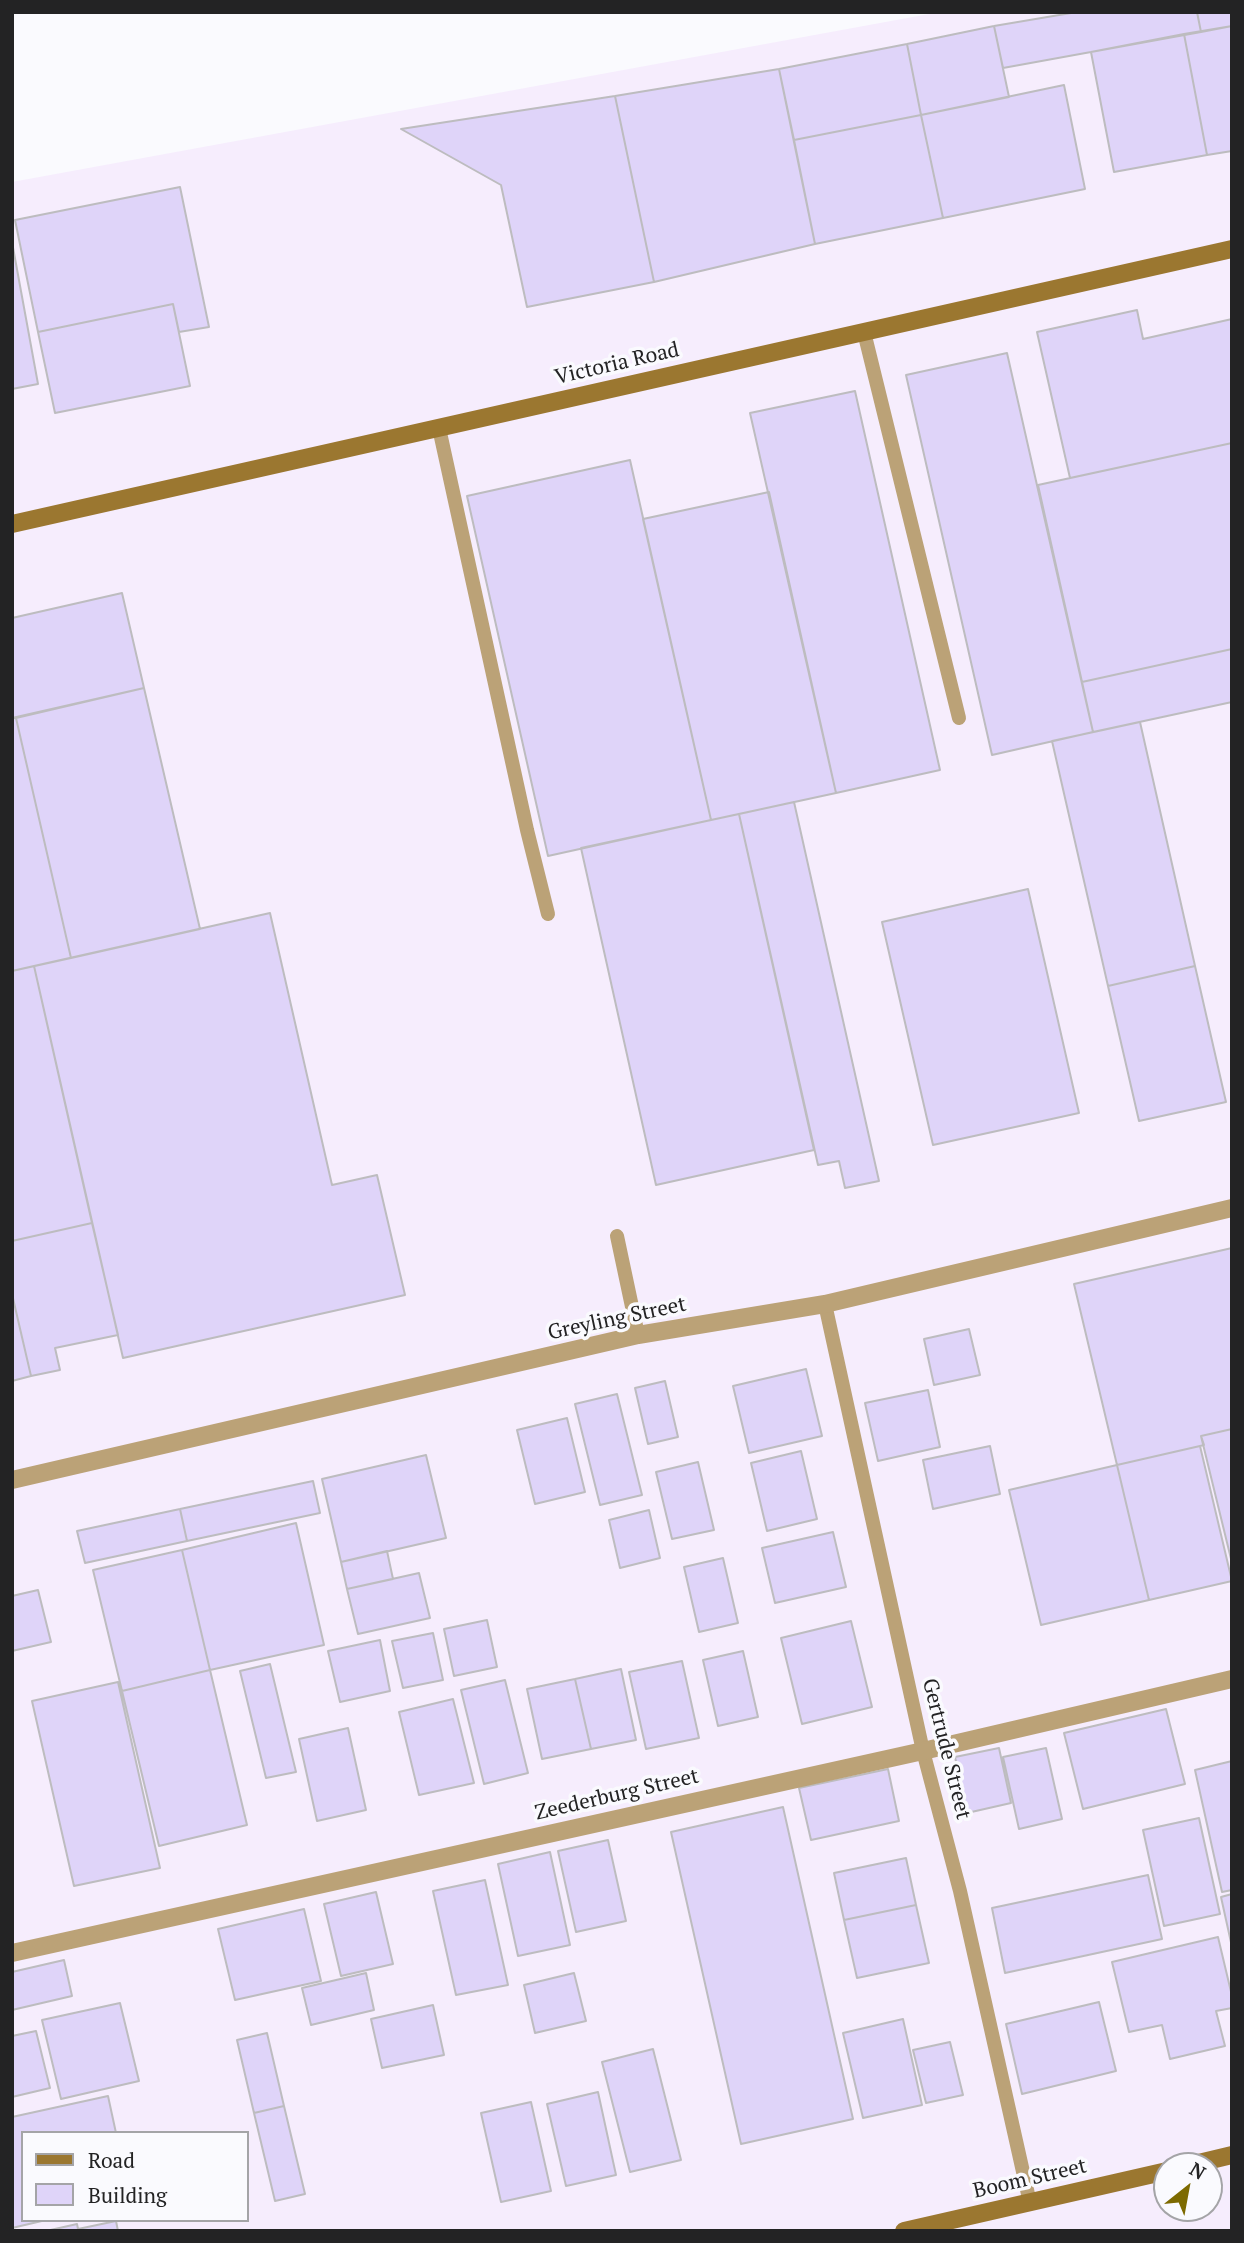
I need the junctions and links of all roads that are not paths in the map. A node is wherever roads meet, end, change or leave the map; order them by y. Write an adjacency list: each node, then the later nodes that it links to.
1 (1232, 249): 2 (street, Victoria Road)
2 (863, 332): 3 (street, Victoria Road); 5 (lane)
3 (439, 428): 4 (street, Victoria Road); 6 (lane)
4 (12, 524)
5 (960, 718)
6 (548, 914)
7 (1232, 1208): 9 (street, Greyling Street)
8 (617, 1236): 10 (lane)
9 (825, 1304): 10 (street, Greyling Street); 13 (lane, Gertrude Street)
10 (638, 1335): 11 (street, Greyling Street)
11 (12, 1480)
12 (1232, 1679): 13 (street, Zeederburg Street)
13 (923, 1751): 14 (street, Zeederburg Street); 16 (lane, Gertrude Street)
14 (12, 1953)
15 (1153, 2174): 16 (street, Boom Street)
16 (1030, 2203): 17 (street, Boom Street)
17 (904, 2231)

